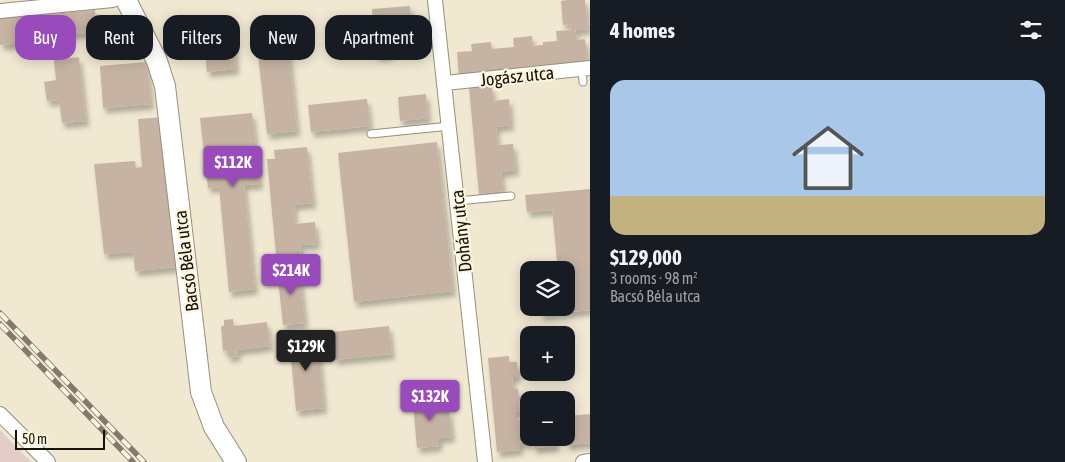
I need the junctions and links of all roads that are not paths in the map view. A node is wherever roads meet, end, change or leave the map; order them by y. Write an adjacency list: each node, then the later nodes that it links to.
1 (113, 0): 4 (street)
2 (126, 0): 15 (street, Bacsó Béla utca)
3 (435, 0): 7 (street, Dohány utca)
4 (74, 2): 5 (street)
5 (0, 11)
6 (585, 73): 7 (street, Jogász utca)
7 (445, 83): 8 (street, Dohány utca)
8 (450, 126): 9 (lane); 11 (street, Dohány utca)
9 (371, 134)
10 (511, 196): 11 (lane)
11 (457, 201): 16 (street, Dohány utca)
12 (0, 414): 13 (street)
13 (43, 460)
14 (590, 461): 17 (street)
15 (236, 462)
16 (485, 462)
17 (583, 462)

